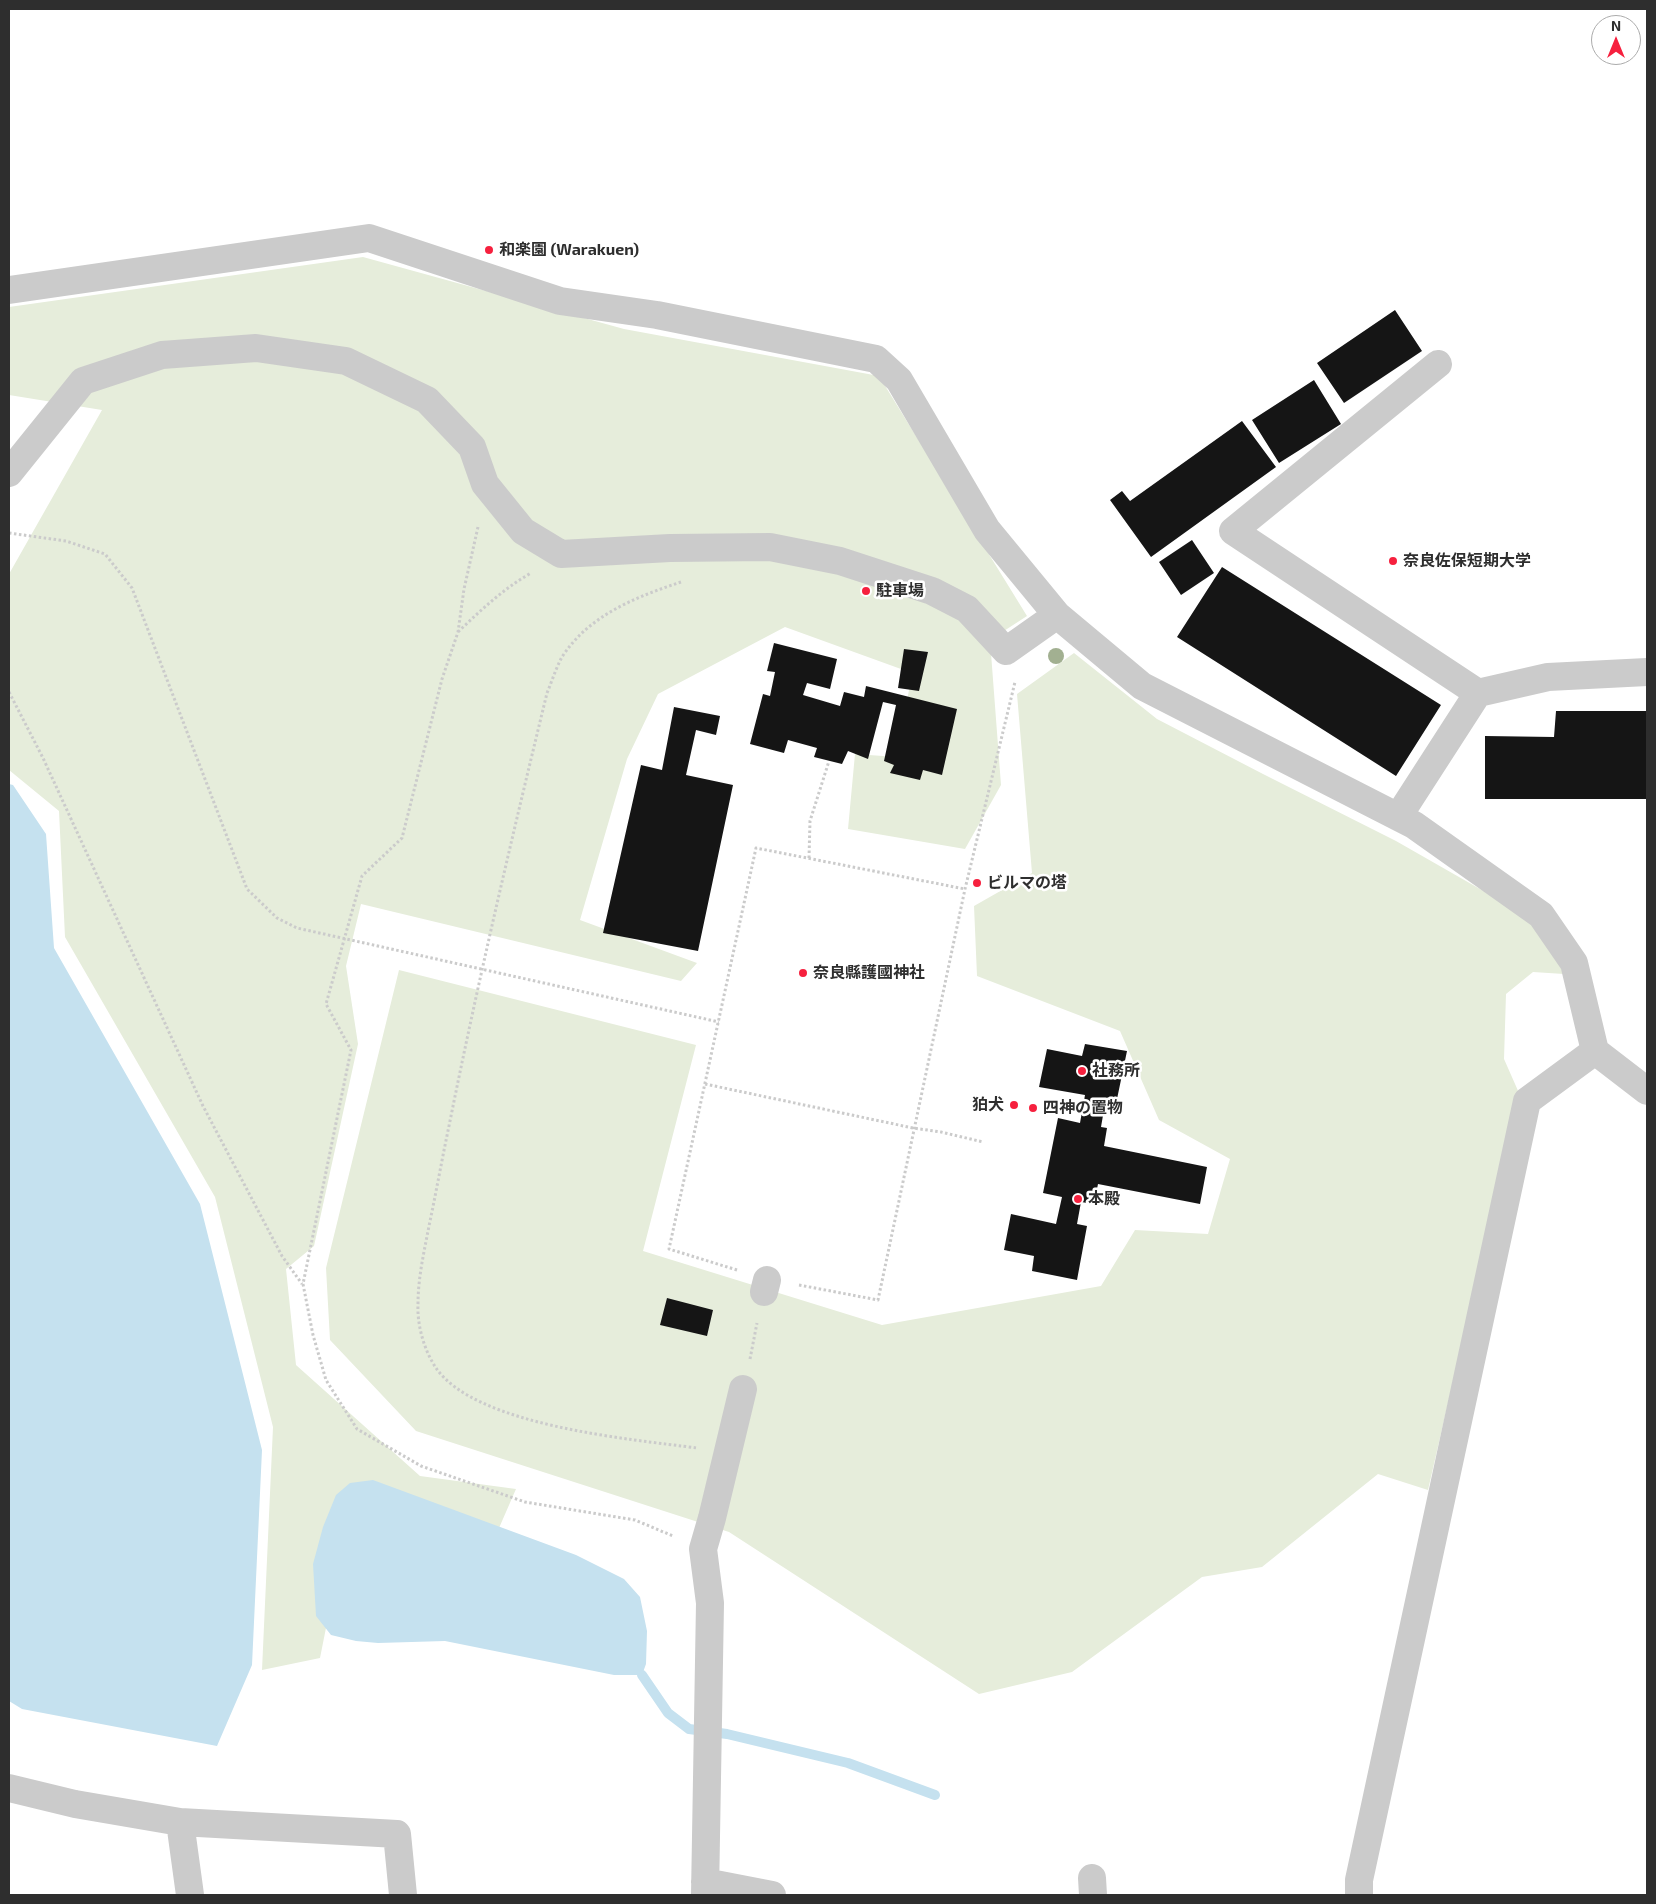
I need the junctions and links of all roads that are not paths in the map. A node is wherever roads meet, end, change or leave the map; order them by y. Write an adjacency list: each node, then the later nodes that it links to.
1 (9, 290): 4 (street)
2 (1438, 364): 6 (street)
3 (9, 473): 4 (street)
4 (1057, 615): 7 (street)
5 (1647, 672): 6 (street)
6 (1478, 693): 7 (street)
7 (1398, 817): 8 (street)
8 (1594, 1051): 9 (street); 17 (street)
9 (1647, 1090)
10 (743, 1389): 13 (street)
11 (9, 1788): 12 (street)
12 (180, 1822): 14 (street); 15 (street)
13 (705, 1889): 16 (street)
14 (190, 1895)
15 (403, 1895)
16 (772, 1895)
17 (1359, 1895)

